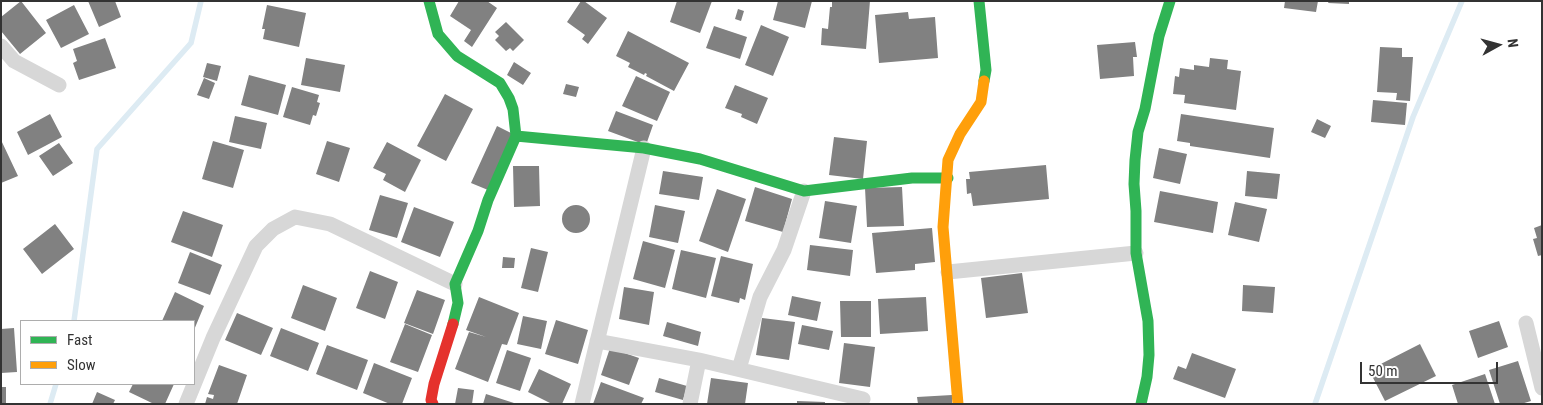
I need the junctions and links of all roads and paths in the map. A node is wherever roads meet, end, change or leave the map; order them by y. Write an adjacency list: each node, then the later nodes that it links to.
1 (430, 1): 6 (street)
2 (979, 1): 8 (street)
3 (1170, 1): 10 (street)
4 (1, 46): 5 (street)
5 (59, 85)
6 (516, 136): 7 (street); 12 (street)
7 (644, 148): 9 (street); 14 (street)
8 (948, 178): 9 (street); 11 (street)
9 (804, 191): 16 (street)
10 (1136, 253): 11 (street); 26 (street)
11 (948, 272): 25 (street)
12 (455, 284): 17 (street); 22 (street)
13 (1526, 323): 19 (street)
14 (597, 341): 15 (street); 23 (street)
15 (698, 360): 16 (street); 24 (street)
16 (739, 369): 20 (street)
17 (195, 382)
18 (194, 385): 21 (street)
19 (1542, 388)
20 (863, 399)
21 (186, 404)
22 (433, 404)
23 (582, 404)
24 (690, 404)
25 (958, 404)
26 (1141, 404)

